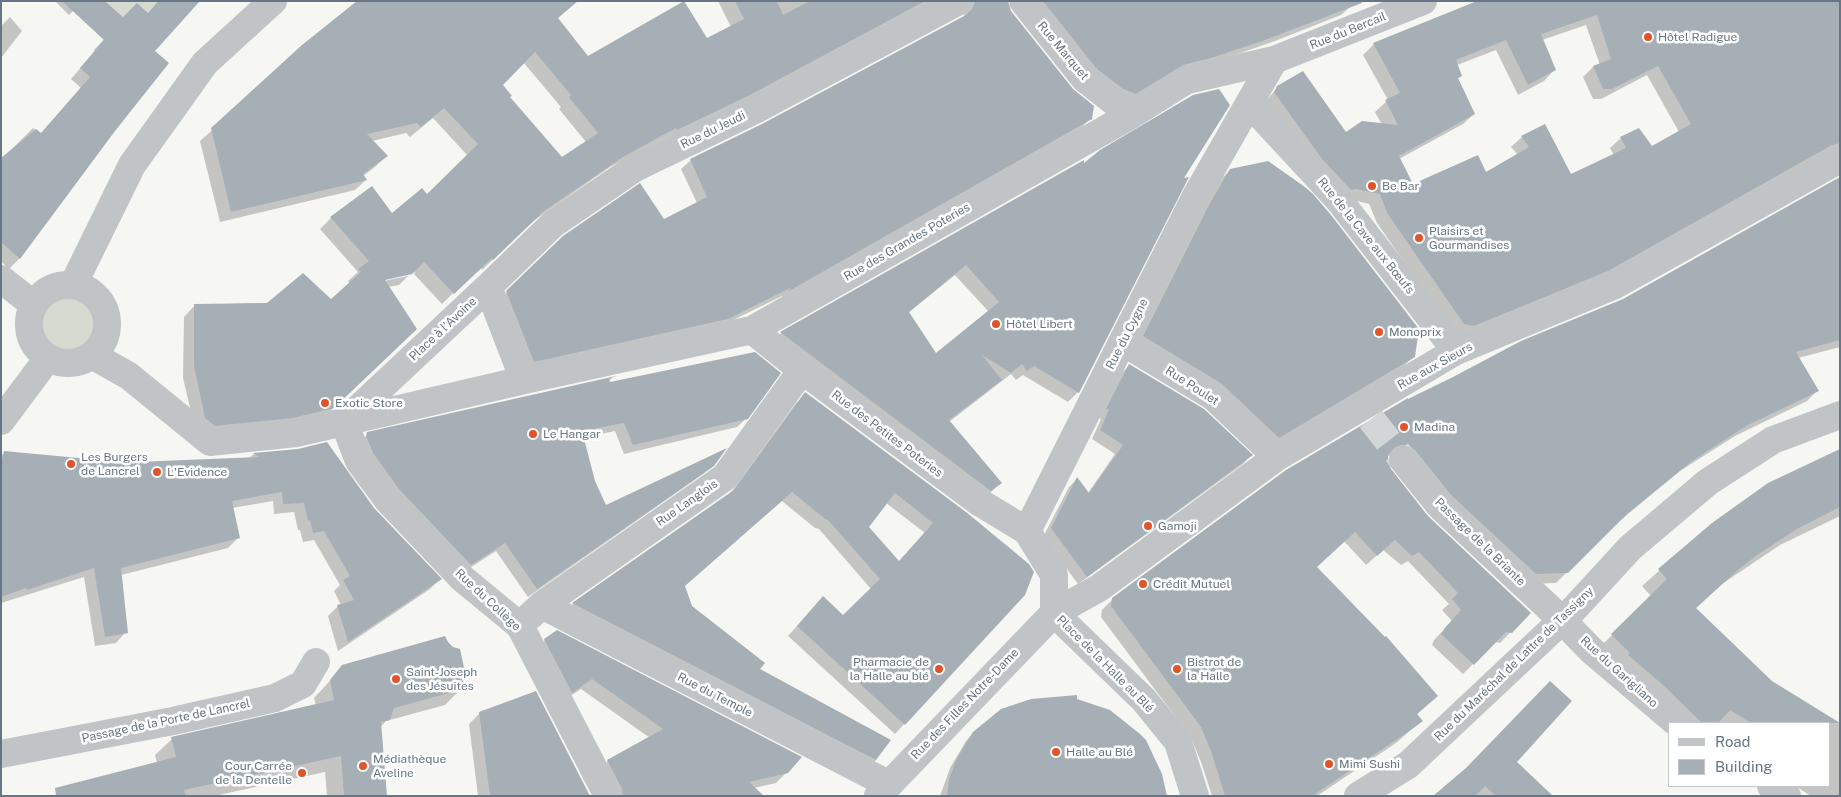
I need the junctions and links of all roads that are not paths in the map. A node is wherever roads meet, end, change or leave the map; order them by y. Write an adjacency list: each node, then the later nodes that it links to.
1 (959, 1): 11 (street, Rue du Jeudi)
2 (1023, 1): 7 (street, Rue Marquet)
3 (1420, 2): 5 (street, Rue du Bercail)
4 (257, 7): 10 (street)
5 (1274, 60): 6 (street, Rue du Cygne); 7 (street, Rue des Grandes Poteries)
6 (1250, 104): 14 (street, Rue du Cygne); 15 (street, Rue de la Cave aux Bœufs)
7 (1131, 114): 13 (street, Rue des Grandes Poteries)
8 (1840, 159): 15 (street, Rue aux Sieurs)
9 (1, 279): 12 (street)
10 (73, 285): 12 (street); 16 (street)
11 (488, 287): 19 (street, Place à l'Avoine); 22 (street, Place à l'Avoine)
12 (34, 305): 17 (street)
13 (752, 330): 18 (street, Rue des Petites Poteries); 19 (street, Rue des Grandes Poteries)
14 (1123, 342): 23 (street, Rue Poulet); 25 (street, Rue du Cygne)
15 (1456, 351): 23 (street, Rue aux Sieurs)
16 (92, 355): 17 (street); 22 (street)
17 (48, 358): 21 (street)
18 (802, 370): 25 (street, Rue des Petites Poteries); 26 (street, Rue Langlois)
19 (524, 380): 22 (street)
20 (1840, 415): 28 (street, Rue du Maréchal de Lattre de Tassigny)
21 (1, 421)
22 (344, 422): 29 (street, Rue du Collège)
23 (1277, 458): 27 (street, Rue aux Sieurs)
24 (1403, 460): 28 (street, Passage de la Briante)
25 (1027, 531): 27 (street)
26 (542, 605): 29 (street, Rue Langlois); 34 (street, Rue du Temple)
27 (1054, 613): 34 (street, Rue des Filles Notre-Dame); 36 (street, Place de la Halle au Blé)
28 (1562, 620): 31 (street, Rue du Garigliano); 37 (street, Rue du Maréchal de Lattre de Tassigny)
29 (520, 626): 35 (street, Rue du Collège)
30 (316, 662): 32 (street, Passage de la Porte de Lancrel)
31 (1676, 722)
32 (1, 754)
33 (1773, 787): 38 (street)
34 (883, 790)
35 (608, 796)
36 (1195, 796)
37 (1358, 796)
38 (1787, 796)

